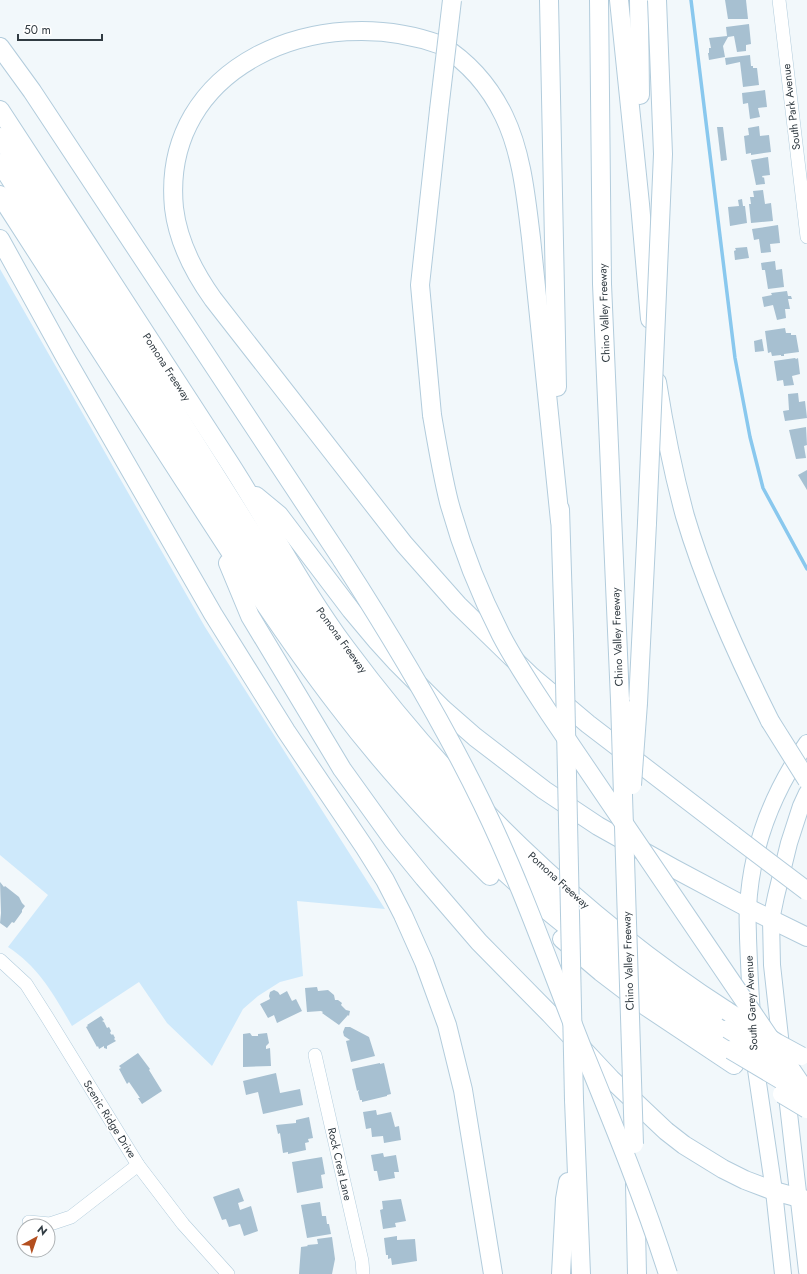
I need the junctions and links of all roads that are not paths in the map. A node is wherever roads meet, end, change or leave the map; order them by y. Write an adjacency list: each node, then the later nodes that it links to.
1 (452, 0): 33 (highway, bridge)
2 (549, 0): 20 (highway)
3 (599, 0): 25 (highway, Chino Valley Freeway, bridge)
4 (619, 0): 16 (highway)
5 (639, 0): 16 (highway)
6 (657, 0): 25 (highway, bridge)
7 (779, 0): 15 (street, South Park Avenue)
8 (336, 17): 20 (highway)
9 (304, 22): 26 (highway, bridge)
10 (0, 47): 47 (highway, bridge)
11 (0, 110): 19 (highway, Pomona Freeway)
12 (0, 137): 33 (highway, bridge)
13 (0, 163): 32 (highway)
14 (0, 195): 21 (highway)
15 (804, 200): 17 (street, South Park Avenue)
16 (640, 204): 23 (highway, bridge)
17 (807, 237)
18 (0, 239): 43 (highway)
19 (244, 485): 27 (highway); 33 (highway, Pomona Freeway, bridge)
20 (560, 521): 35 (highway, bridge)
21 (212, 523): 32 (highway); 37 (highway)
22 (807, 743): 27 (main road, South Garey Avenue)
23 (807, 780)
24 (807, 794): 28 (main road, South Garey Avenue)
25 (625, 855): 46 (highway, Chino Valley Freeway, bridge)
26 (807, 891)
27 (748, 908): 28 (highway); 37 (main road, South Garey Avenue)
28 (771, 920): 29 (highway); 38 (main road, South Garey Avenue)
29 (807, 937)
30 (0, 960): 36 (street, Scenic Ridge Drive)
31 (315, 1055): 42 (street, Rock Crest Lane)
32 (733, 1057): 33 (highway, bridge); 34 (highway, bridge)
33 (806, 1079)
34 (807, 1109)
35 (574, 1142): 44 (highway); 45 (highway)
36 (138, 1165): 39 (street); 41 (street, Scenic Ridge Drive)
37 (774, 1191): 38 (highway); 48 (main road, South Garey Avenue)
38 (803, 1199): 40 (main road, South Garey Avenue)
39 (56, 1222)
40 (807, 1271)
41 (228, 1274)
42 (363, 1274)
43 (493, 1274)
44 (561, 1274)
45 (580, 1274)
46 (637, 1274)
47 (668, 1274)
48 (783, 1274)

